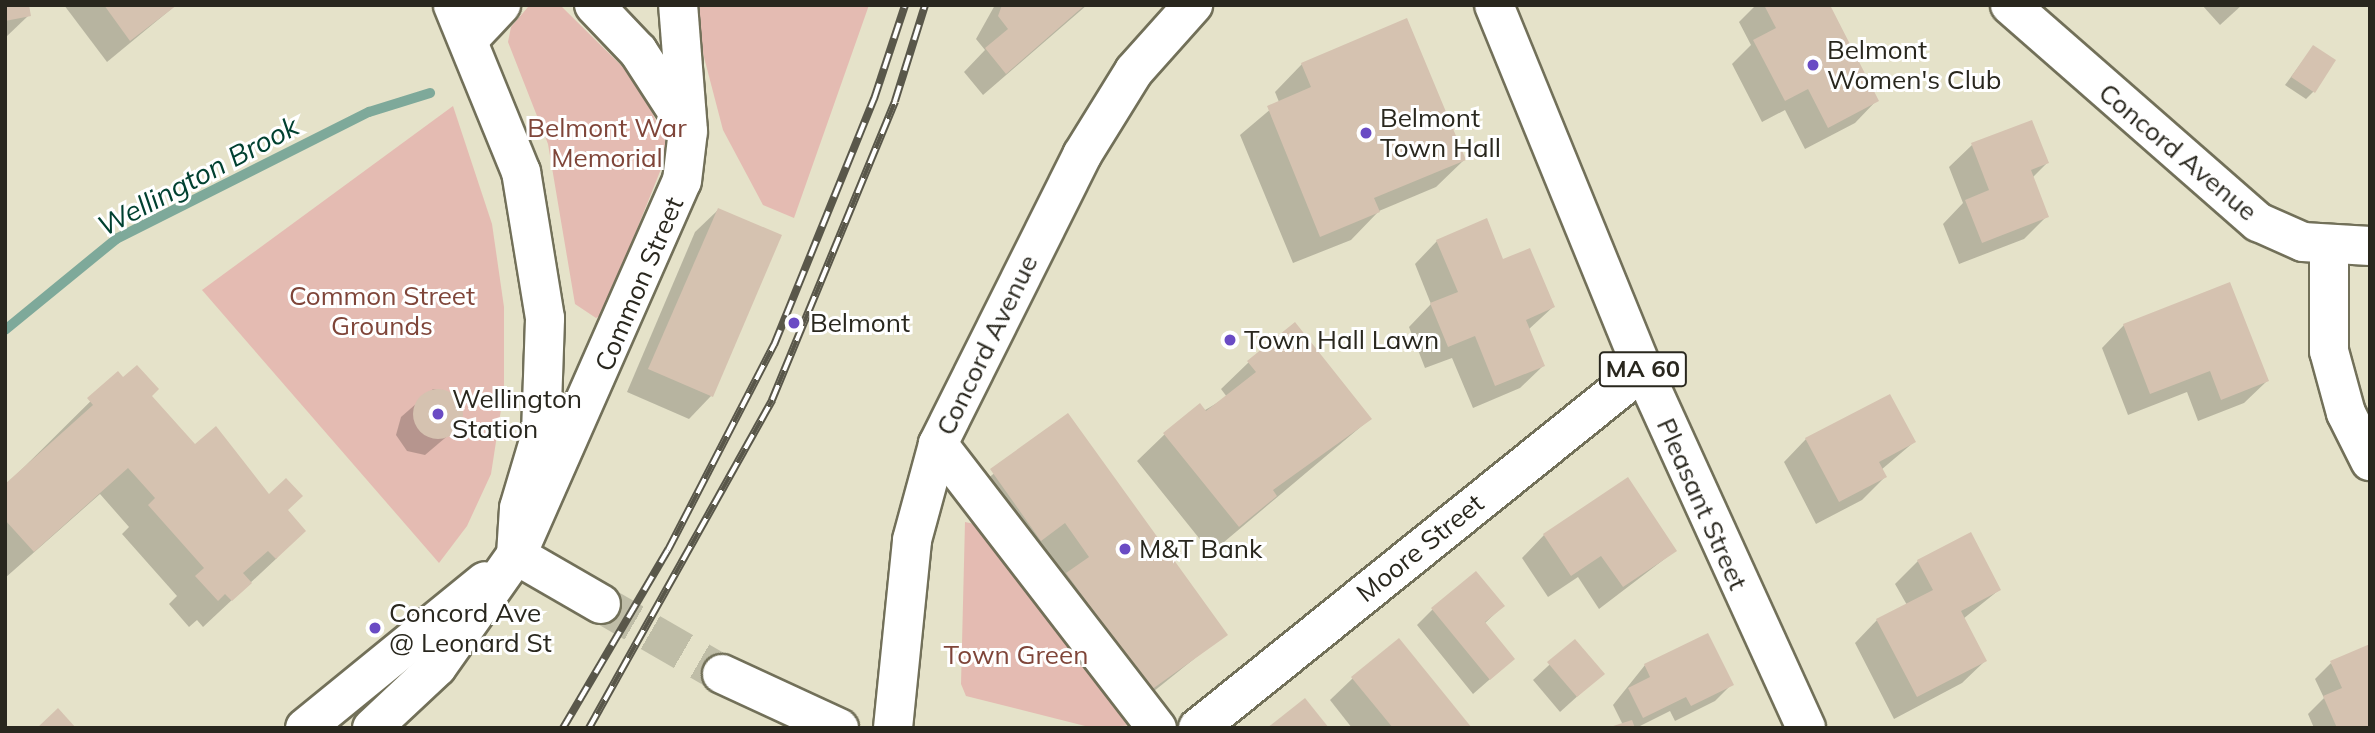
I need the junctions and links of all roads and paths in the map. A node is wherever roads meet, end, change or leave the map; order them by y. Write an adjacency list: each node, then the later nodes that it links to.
1 (501, 5): 7 (main road)
2 (594, 5): 8 (main road)
3 (678, 5): 8 (main road, Common Street)
4 (1193, 5): 12 (main road, Concord Avenue)
5 (1494, 5): 11 (main road, Pleasant Street / MA 60)
6 (2010, 5): 10 (main road, Concord Avenue)
7 (462, 21): 14 (main road)
8 (688, 131): 14 (main road, Common Street)
9 (2370, 246): 10 (main road, Concord Avenue)
10 (2329, 247): 13 (main road)
11 (1643, 370): 22 (main road, Moore Street); 23 (main road, Pleasant Street / MA 60)
12 (938, 444): 20 (main road, Concord Avenue); 21 (main road)
13 (2370, 461)
14 (516, 555): 15 (main road); 17 (main road); 18 (main road)
15 (601, 604)
16 (722, 674): 19 (main road)
17 (305, 728)
18 (372, 728)
19 (839, 728)
20 (893, 728)
21 (1157, 728)
22 (1198, 728)
23 (1806, 728)

